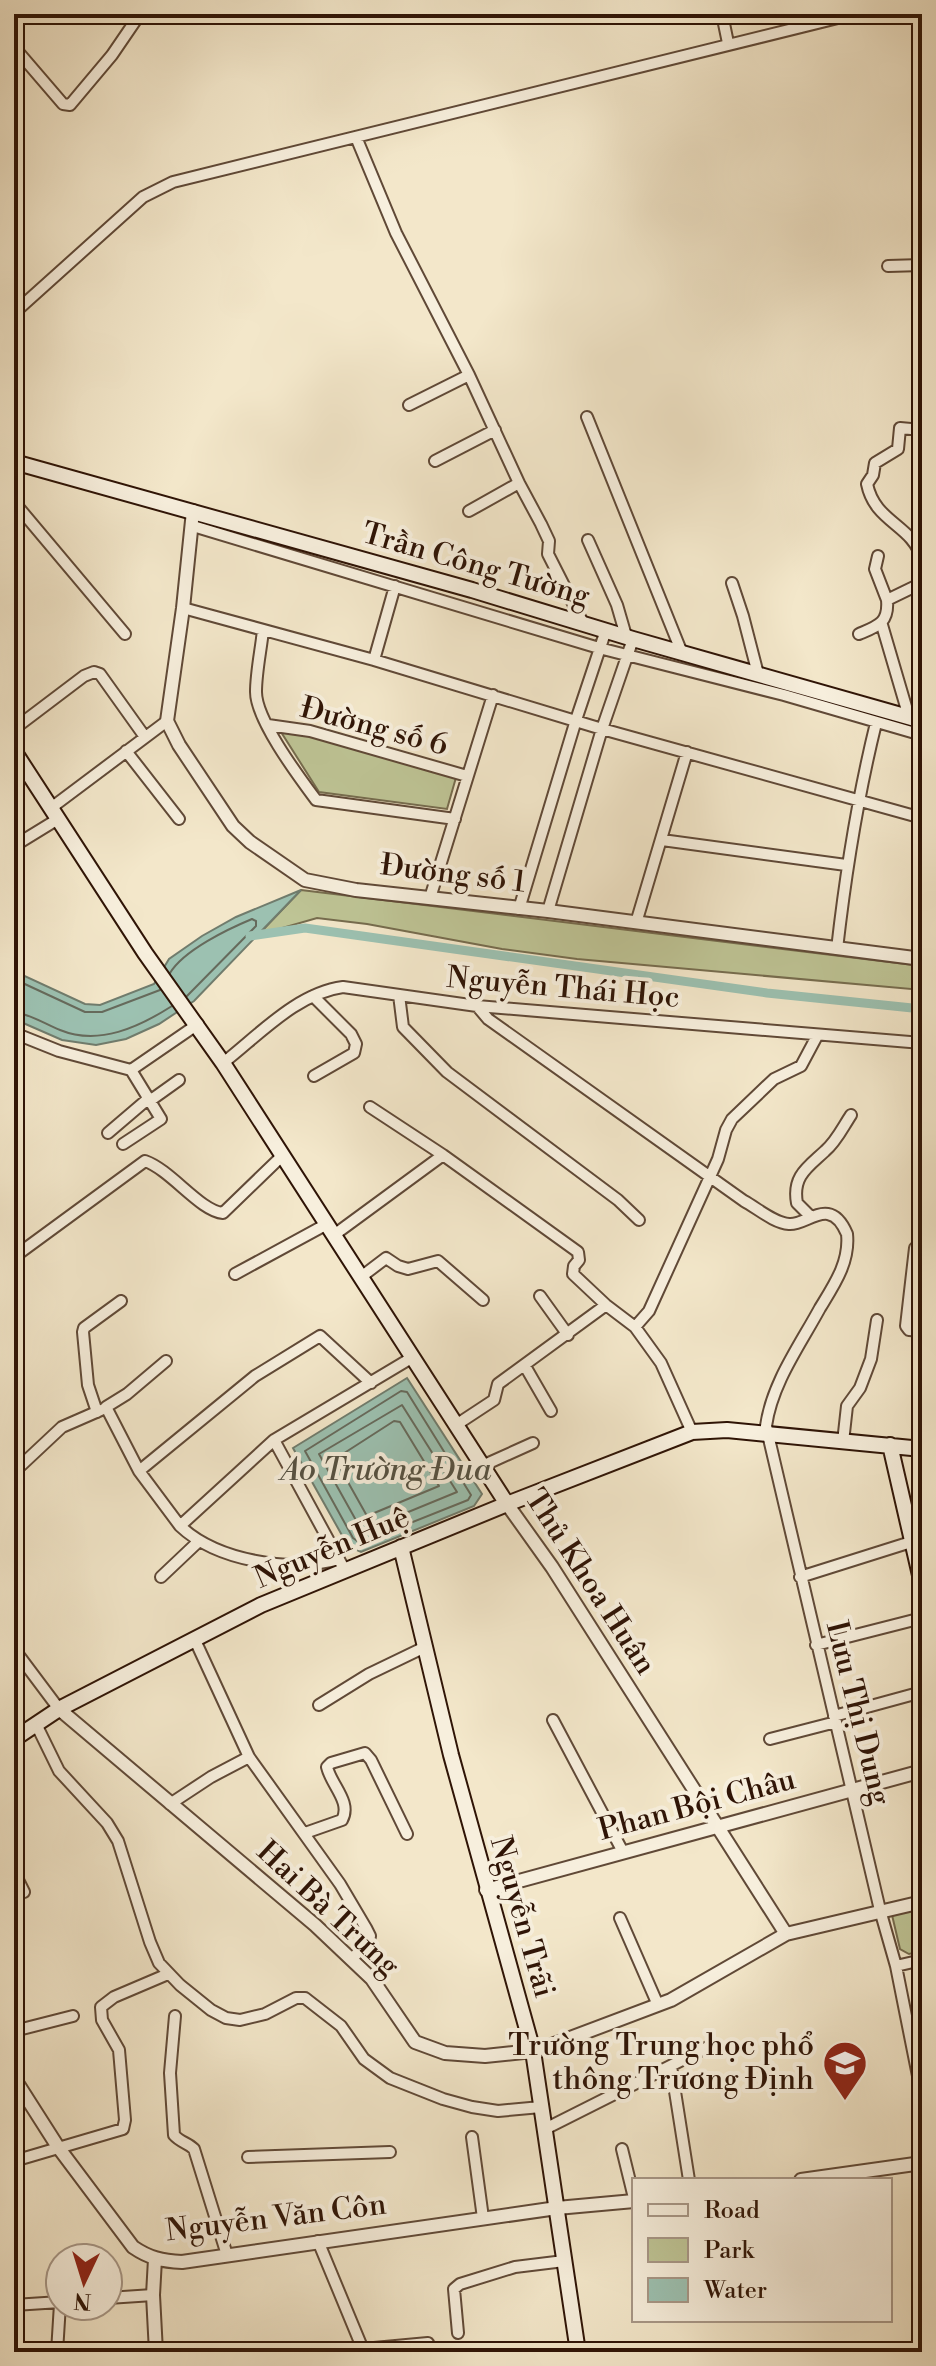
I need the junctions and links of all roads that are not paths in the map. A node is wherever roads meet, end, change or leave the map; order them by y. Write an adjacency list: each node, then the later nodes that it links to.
1 (140, 14): 5 (street)
2 (722, 14): 4 (street)
3 (854, 14): 4 (street)
4 (728, 43): 6 (street)
5 (14, 47)
6 (356, 137): 9 (street); 10 (street)
7 (922, 265): 8 (street)
8 (888, 266)
9 (14, 313)
10 (469, 375): 11 (street); 13 (street)
11 (409, 405)
12 (587, 417): 37 (street)
13 (495, 430): 15 (street); 17 (street)
14 (922, 430): 23 (street)
15 (435, 461)
16 (14, 462): 20 (main road, Trần Công Tường)
17 (519, 483): 19 (street); 29 (street)
18 (14, 502): 33 (street)
19 (469, 511)
20 (193, 519): 26 (street, Trần Công Tường); 28 (street); 29 (main road, Trần Công Tường)
21 (588, 540): 35 (street)
22 (878, 556): 27 (street)
23 (922, 559)
24 (732, 583): 40 (street)
25 (922, 583): 27 (street)
26 (395, 586): 36 (street, Trần Công Tường); 39 (street)
27 (887, 600): 30 (street)
28 (183, 608): 31 (street); 44 (street)
29 (583, 623): 32 (main road, Trần Công Tường)
30 (882, 625): 34 (street); 42 (street)
31 (263, 630): 39 (street); 46 (street)
32 (606, 630): 35 (main road, Trần Công Tường); 36 (street)
33 (125, 634)
34 (859, 634)
35 (629, 638): 37 (main road, Trần Công Tường); 38 (street)
36 (599, 648): 38 (street, Trần Công Tường); 43 (street)
37 (682, 653): 40 (main road, Trần Công Tường)
38 (626, 655): 45 (street, Trần Công Tường); 48 (street)
39 (374, 660): 41 (street)
40 (758, 674): 42 (main road, Trần Công Tường)
41 (493, 695): 43 (street); 54 (street)
42 (915, 719)
43 (576, 720): 48 (street); 64 (street)
44 (167, 721): 50 (street); 63 (street, Đường số 1)
45 (876, 723): 49 (street, Trần Công Tường); 55 (street)
46 (268, 725): 54 (street, Đường số 6); 59 (street)
47 (14, 729): 50 (street)
48 (602, 729): 53 (street); 65 (street)
49 (922, 735)
50 (145, 737): 52 (street)
51 (14, 751): 56 (main road)
52 (126, 751): 56 (street); 58 (street)
53 (687, 752): 55 (street); 60 (street)
54 (467, 776): 59 (street)
55 (857, 801): 57 (street); 62 (street)
56 (54, 813): 61 (street); 73 (main road, Thủ Khoa Huân)
57 (922, 818)
58 (179, 819)
59 (455, 819): 63 (street)
60 (662, 840): 62 (street); 66 (street)
61 (14, 846)
62 (846, 865): 68 (street)
63 (430, 898): 64 (street, Đường số 1)
64 (519, 909): 65 (street, Đường số 1)
65 (548, 911): 66 (street, Đường số 1)
66 (636, 923): 68 (street, Đường số 1)
67 (922, 929): 69 (street)
68 (837, 949): 69 (street, Đường số 1)
69 (920, 959)
70 (399, 995): 71 (street, Nguyễn Thái Học); 72 (street, Nguyễn Thái Học); 90 (street)
71 (313, 996): 77 (street, Nguyễn Thái Học); 79 (street)
72 (477, 1006): 75 (street, Nguyễn Thái Học); 88 (street)
73 (195, 1021): 77 (main road, Thủ Khoa Huân); 78 (street)
74 (14, 1033): 78 (street)
75 (817, 1036): 76 (street, Nguyễn Thái Học); 88 (street)
76 (922, 1043)
77 (223, 1063): 86 (main road, Thủ Khoa Huân)
78 (131, 1070): 81 (street)
79 (314, 1076)
80 (179, 1080): 81 (street)
81 (150, 1099): 84 (street); 85 (street)
82 (370, 1107): 87 (street)
83 (851, 1115): 89 (street)
84 (108, 1133)
85 (123, 1144)
86 (283, 1155): 91 (main road, Thủ Khoa Huân); 93 (street)
87 (443, 1155): 91 (street); 99 (street)
88 (710, 1176): 89 (street); 101 (street)
89 (810, 1216): 112 (street)
90 (639, 1220)
91 (331, 1229): 94 (street); 95 (main road, Thủ Khoa Huân)
92 (922, 1248): 102 (street)
93 (14, 1257)
94 (235, 1274)
95 (361, 1277): 97 (street); 104 (main road, Thủ Khoa Huân)
96 (540, 1296): 103 (street)
97 (483, 1300)
98 (121, 1301): 108 (street)
99 (606, 1305): 101 (street); 103 (street)
100 (877, 1320): 114 (street)
101 (635, 1327): 111 (street)
102 (922, 1331)
103 (568, 1335): 106 (street)
104 (413, 1357): 107 (street); 110 (main road, Thủ Khoa Huân)
105 (166, 1361): 108 (street)
106 (525, 1366): 109 (street); 110 (street)
107 (371, 1383): 113 (street); 119 (street)
108 (102, 1410): 119 (street); 120 (street)
109 (551, 1411)
110 (456, 1425): 118 (main road, Thủ Khoa Huân)
111 (692, 1432): 112 (main road, Nguyễn Huệ); 121 (main road, Nguyễn Huệ)
112 (767, 1434): 114 (main road, Nguyễn Huệ); 128 (street, Lưu Thị Dung)
113 (274, 1440): 122 (street); 126 (street)
114 (843, 1442): 116 (main road, Nguyễn Huệ)
115 (533, 1443): 118 (street)
116 (890, 1445): 117 (main road, Nguyễn Huệ); 124 (main road)
117 (922, 1449)
118 (482, 1466): 121 (main road, Thủ Khoa Huân)
119 (139, 1471): 122 (street)
120 (14, 1472)
121 (507, 1504): 125 (main road, Nguyễn Huệ); 147 (street, Thủ Khoa Huân)
122 (180, 1526): 123 (street)
123 (199, 1541): 126 (street); 127 (street)
124 (911, 1542): 128 (street); 129 (main road)
125 (401, 1547): 126 (main road, Nguyễn Huệ); 133 (main road, Nguyễn Trãi)
126 (342, 1565): 131 (main road, Nguyễn Huệ)
127 (161, 1577)
128 (800, 1577): 132 (street, Lưu Thị Dung)
129 (922, 1584)
130 (922, 1618): 132 (street)
131 (194, 1638): 137 (main road, Nguyễn Huệ); 143 (street)
132 (816, 1645): 138 (street, Lưu Thị Dung)
133 (425, 1647): 136 (street); 152 (main road, Nguyễn Trãi)
134 (14, 1649): 137 (street, Hai Bà Trưng)
135 (922, 1692): 138 (street)
136 (319, 1705)
137 (59, 1709): 140 (main road, Nguyễn Huệ); 146 (street, Hai Bà Trưng)
138 (835, 1719): 142 (street); 145 (street, Lưu Thị Dung)
139 (553, 1720): 150 (street)
140 (36, 1724): 141 (main road, Nguyễn Huệ); 161 (street)
141 (14, 1739)
142 (770, 1739)
143 (249, 1757): 146 (street); 148 (street)
144 (922, 1771): 145 (street, Phan Bội Châu)
145 (852, 1789): 147 (street, Phan Bội Châu); 155 (street, Lưu Thị Dung)
146 (170, 1804): 158 (street, Hai Bà Trưng)
147 (716, 1826): 150 (street, Phan Bội Châu); 157 (street, Thủ Khoa Huân)
148 (305, 1833): 149 (street); 158 (street)
149 (407, 1834)
150 (623, 1852): 152 (street, Phan Bội Châu)
151 (14, 1872): 153 (street)
152 (486, 1890): 167 (main road, Nguyễn Trãi)
153 (24, 1892)
154 (922, 1902): 155 (street, Hai Bà Trưng)
155 (880, 1910): 157 (street, Hai Bà Trưng); 160 (street, Lưu Thị Dung)
156 (620, 1918): 162 (street)
157 (786, 1934): 162 (street, Hai Bà Trưng)
158 (351, 1959): 167 (street, Hai Bà Trưng)
159 (922, 1960): 160 (street)
160 (896, 1966): 170 (street, Lưu Thị Dung)
161 (168, 1974): 171 (street); 174 (street)
162 (658, 2005): 167 (street, Hai Bà Trưng)
163 (73, 2016): 165 (street)
164 (175, 2016): 187 (street)
165 (14, 2031)
166 (710, 2046): 168 (street)
167 (533, 2051): 171 (main road, Nguyễn Trãi)
168 (671, 2066): 172 (street); 180 (street)
169 (14, 2078): 174 (street, Nguyễn Văn Côn)
170 (922, 2096)
171 (541, 2107): 172 (main road, Nguyễn Trãi)
172 (545, 2129): 184 (main road, Nguyễn Trãi)
173 (472, 2137): 185 (street)
174 (58, 2147): 178 (street); 188 (street, Nguyễn Văn Côn)
175 (622, 2149): 182 (street)
176 (390, 2152): 177 (street)
177 (248, 2157)
178 (14, 2161)
179 (922, 2163): 181 (street)
180 (689, 2178)
181 (815, 2178)
182 (632, 2192)
183 (632, 2200): 184 (street, Nguyễn Văn Côn)
184 (557, 2208): 185 (street, Nguyễn Văn Côn); 189 (main road, Nguyễn Trãi)
185 (483, 2218): 186 (street, Nguyễn Văn Côn)
186 (318, 2241): 187 (street, Nguyễn Văn Côn); 197 (street)
187 (227, 2255): 188 (street, Nguyễn Văn Côn)
188 (155, 2259): 190 (street)
189 (564, 2261): 195 (street); 200 (main road, Nguyễn Trãi)
190 (153, 2295): 191 (street); 199 (street)
191 (124, 2297)
192 (44, 2304): 193 (street)
193 (14, 2305)
194 (59, 2322): 198 (street)
195 (458, 2333)
196 (428, 2343): 197 (street)
197 (363, 2351)
198 (57, 2352)
199 (156, 2352)
200 (578, 2352)

